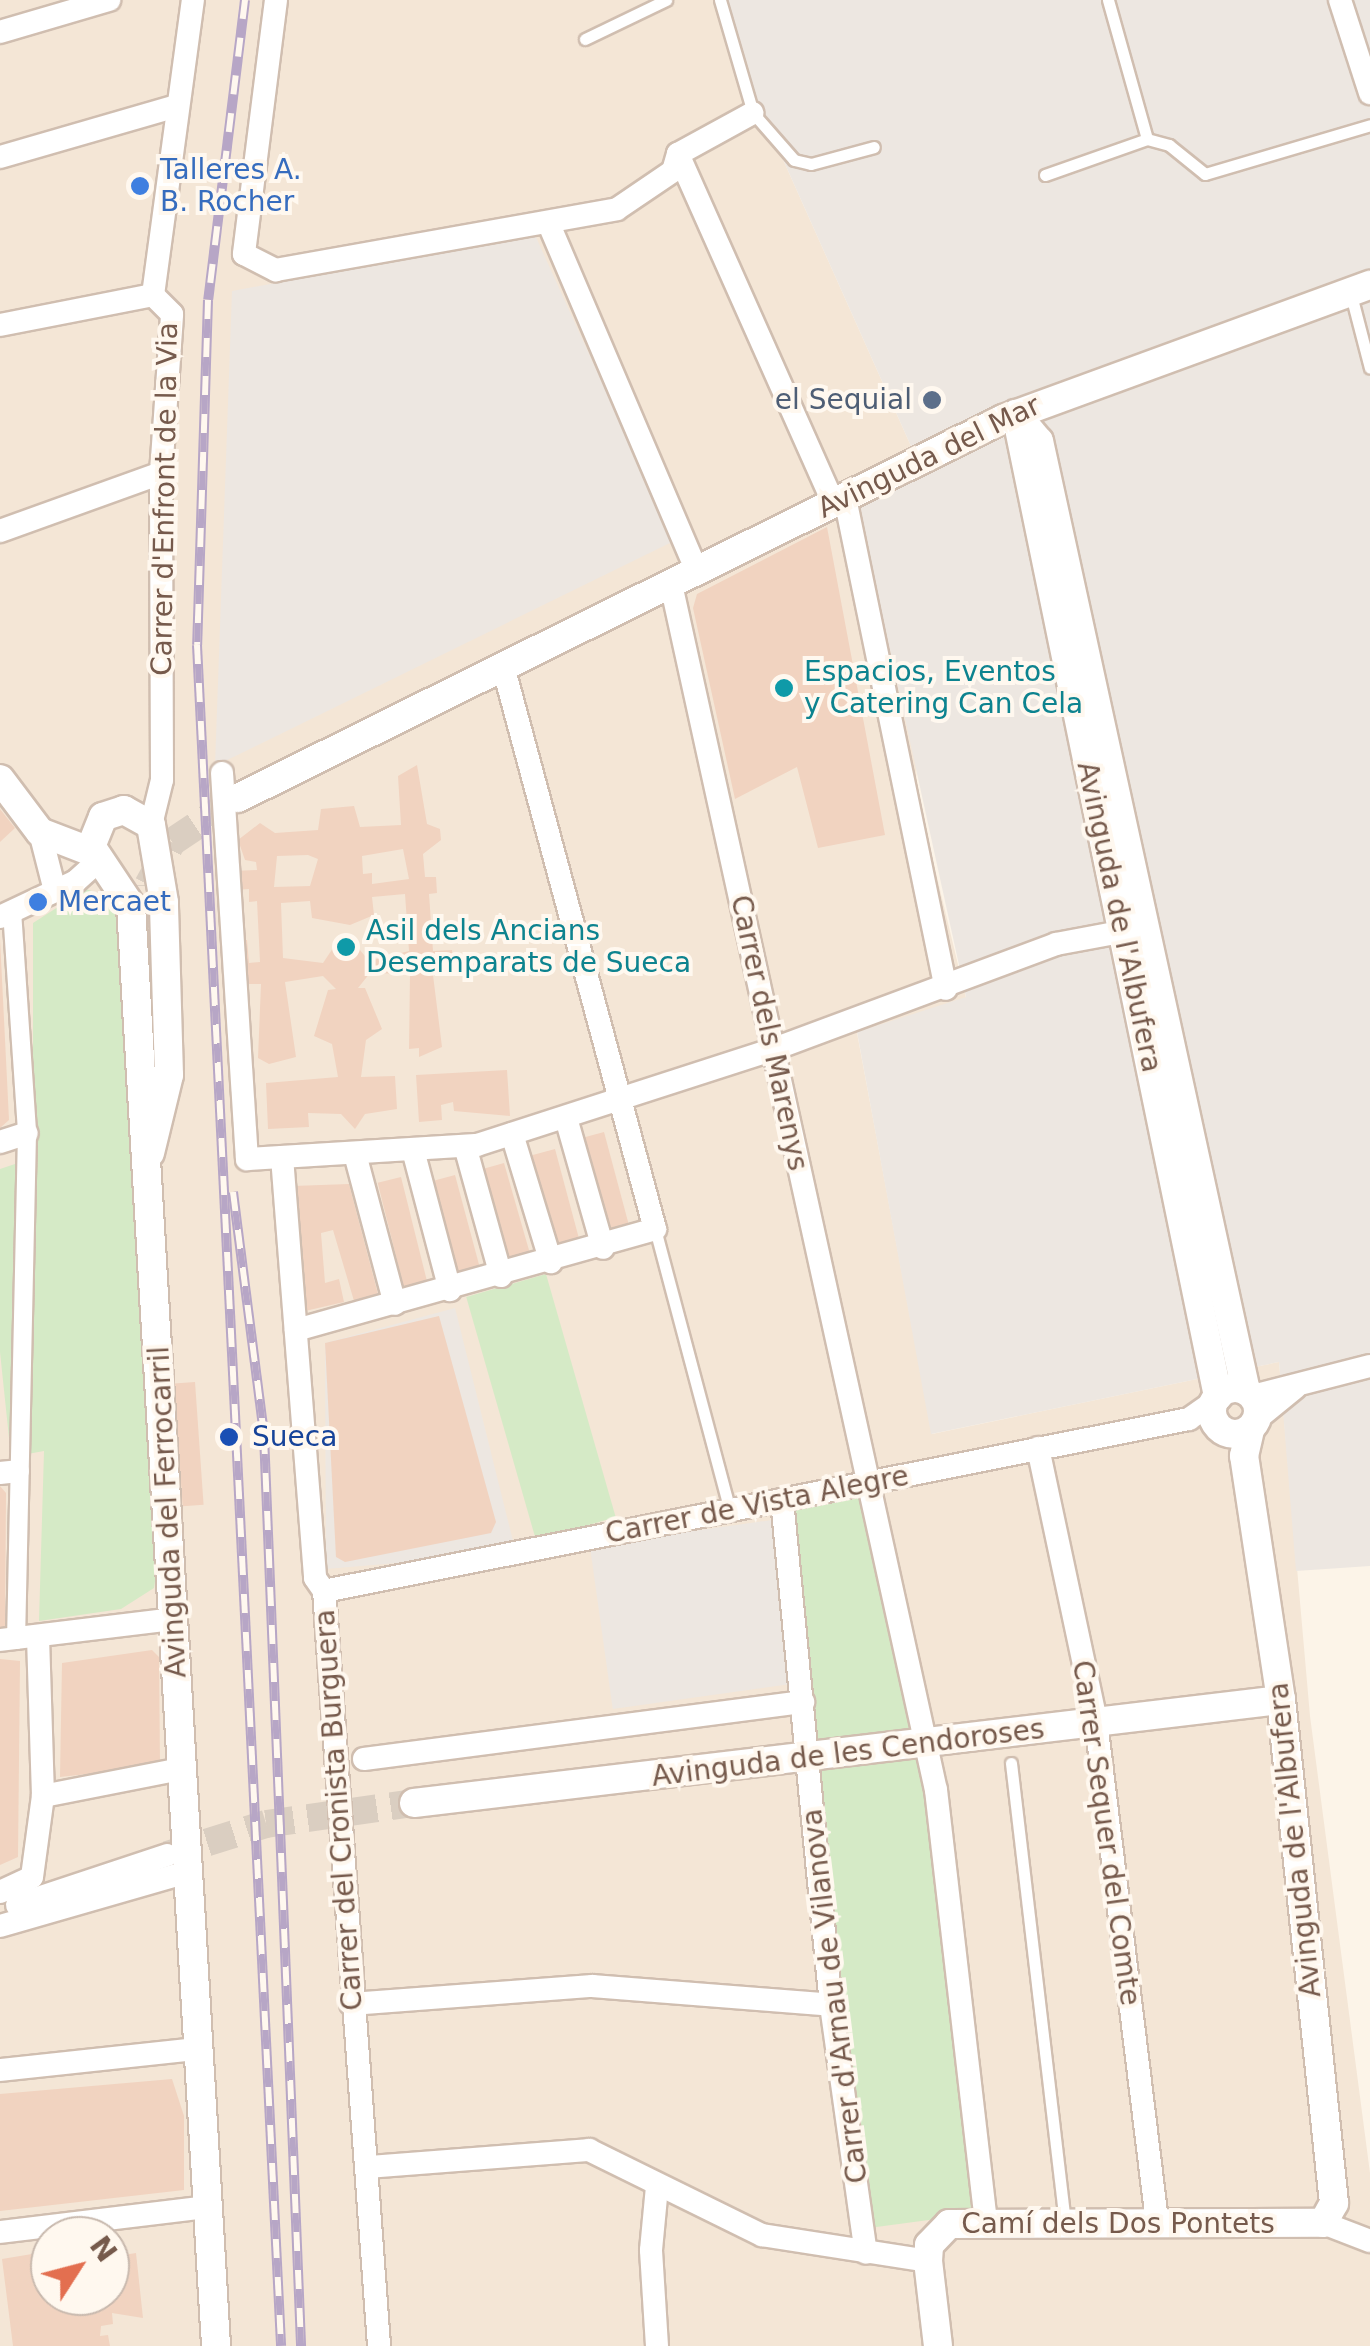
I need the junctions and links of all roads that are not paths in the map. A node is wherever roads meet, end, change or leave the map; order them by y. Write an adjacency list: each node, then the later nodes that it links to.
1 (109, 0): 8 (street)
2 (193, 0): 11 (street, Carrer d'Enfront de la Via)
3 (276, 0): 19 (street)
4 (666, 0): 9 (lane)
5 (720, 0): 12 (lane)
6 (1108, 0): 14 (lane)
7 (1340, 0): 10 (street)
8 (0, 32)
9 (585, 38)
10 (1370, 93)
11 (177, 106): 17 (street); 21 (street, Carrer d'Enfront de la Via)
12 (754, 113): 15 (lane); 16 (street)
13 (1370, 125): 14 (lane)
14 (1147, 138): 18 (lane)
15 (874, 147)
16 (678, 154): 19 (street); 28 (street)
17 (0, 157)
18 (1045, 175)
19 (548, 222): 30 (street)
20 (1360, 288): 23 (lane); 24 (street, Avinguda del Mar)
21 (152, 294): 22 (street); 27 (street, Carrer d'Enfront de la Via)
22 (0, 324)
23 (1370, 368)
24 (1066, 392): 25 (street, Avinguda del Mar); 26 (street)
25 (1016, 414): 26 (street, Avinguda de l'Albufera); 28 (street, Avinguda del Mar); 42 (street, Avinguda de l'Albufera)
26 (1039, 441): 42 (street, Avinguda de l'Albufera)
27 (162, 473): 29 (street); 37 (street, Carrer d'Enfront de la Via)
28 (840, 501): 30 (street, Avinguda del Mar); 43 (street)
29 (0, 531)
30 (697, 571): 31 (street, Avinguda del Mar)
31 (671, 584): 32 (street, Avinguda del Mar); 44 (street, Carrer dels Marenys)
32 (504, 666): 35 (street, Avinguda del Mar); 45 (street)
33 (222, 773): 55 (street)
34 (0, 779): 36 (street)
35 (238, 798)
36 (40, 832): 38 (street); 39 (street)
37 (153, 838): 38 (street); 38 (street); 47 (street)
38 (101, 862): 39 (street); 53 (street)
39 (55, 890): 40 (street)
40 (6, 914): 48 (street)
41 (149, 928): 47 (street)
42 (1133, 929): 43 (street); 64 (street, Avinguda de l'Albufera)
43 (946, 988): 44 (street)
44 (774, 1049): 45 (street); 67 (street, Carrer dels Marenys)
45 (619, 1102): 46 (street); 56 (street)
46 (566, 1118): 49 (street); 57 (street)
47 (160, 1123): 53 (street)
48 (27, 1133): 50 (street); 66 (street)
49 (512, 1134): 51 (street); 58 (street)
50 (0, 1142)
51 (465, 1146): 52 (street); 59 (street)
52 (413, 1150): 54 (street); 60 (street)
53 (150, 1153): 71 (street, Avinguda del Ferrocarril)
54 (355, 1154): 55 (street); 61 (street)
55 (282, 1158): 62 (street, Carrer del Cronista Burguera)
56 (654, 1229): 57 (street); 69 (lane)
57 (603, 1248): 58 (street)
58 (552, 1262): 59 (street)
59 (500, 1276): 60 (street)
60 (450, 1290): 61 (street)
61 (395, 1304): 62 (street)
62 (296, 1330): 70 (street, Carrer del Cronista Burguera)
63 (1370, 1366): 64 (street)
64 (1236, 1416): 65 (street, Carrer de Vista Alegre); 73 (street, Avinguda de l'Albufera)
65 (1038, 1448): 67 (street, Carrer de Vista Alegre); 75 (street, Carrer Sequer del Comte)
66 (9, 1472): 72 (street)
67 (865, 1484): 68 (street, Carrer de Vista Alegre); 76 (street, Carrer dels Marenys)
68 (782, 1500): 69 (street, Carrer de Vista Alegre); 74 (street, Carrer d'Arnau de Vilanova)
69 (730, 1510): 70 (street, Carrer de Vista Alegre)
70 (324, 1591): 88 (street, Carrer del Cronista Burguera)
71 (174, 1620): 72 (street); 80 (street, Avinguda del Ferrocarril)
72 (18, 1641): 81 (street)
73 (1281, 1700): 75 (street, Avinguda de les Cendoroses); 98 (street, Avinguda de l'Albufera)
74 (803, 1702): 77 (street, Carrer d'Arnau de Vilanova); 78 (street)
75 (1096, 1722): 76 (street, Avinguda de les Cendoroses); 97 (street, Carrer Sequer del Comte)
76 (921, 1744): 77 (street, Avinguda de les Cendoroses); 95 (street, Carrer dels Marenys)
77 (809, 1757): 82 (street, Avinguda de les Cendoroses); 89 (street, Carrer d'Arnau de Vilanova)
78 (364, 1760)
79 (1011, 1763): 96 (lane)
80 (182, 1769): 81 (street); 84 (street, Avinguda del Ferrocarril)
81 (43, 1796): 85 (street)
82 (414, 1803)
83 (167, 1855): 86 (street)
84 (190, 1871): 87 (street); 90 (street, Avinguda del Ferrocarril)
85 (0, 1892)
86 (0, 1912)
87 (0, 1926)
88 (351, 2004): 89 (street); 92 (street, Carrer del Cronista Burguera)
89 (832, 2006): 101 (street, Carrer d'Arnau de Vilanova)
90 (198, 2048): 91 (street); 94 (street, Avinguda del Ferrocarril)
91 (0, 2070)
92 (368, 2167): 93 (street, Camí dels Dos Pontets); 105 (street, Carrer del Cronista Burguera)
93 (657, 2187): 101 (street, Camí dels Dos Pontets); 106 (street)
94 (208, 2207): 99 (street); 104 (street, Avinguda del Ferrocarril)
95 (986, 2220): 96 (street, Camí dels Dos Pontets); 102 (street, Camí dels Dos Pontets)
96 (1065, 2220): 97 (street, Camí dels Dos Pontets)
97 (1157, 2221): 98 (street, Camí dels Dos Pontets)
98 (1323, 2222): 100 (street, Camí dels Dos Pontets)
99 (0, 2232)
100 (1370, 2241)
101 (866, 2253): 102 (street, Camí dels Dos Pontets)
102 (928, 2261): 107 (street)
103 (204, 2346): 104 (lane)
104 (216, 2346)
105 (379, 2346)
106 (656, 2346)
107 (938, 2346)

